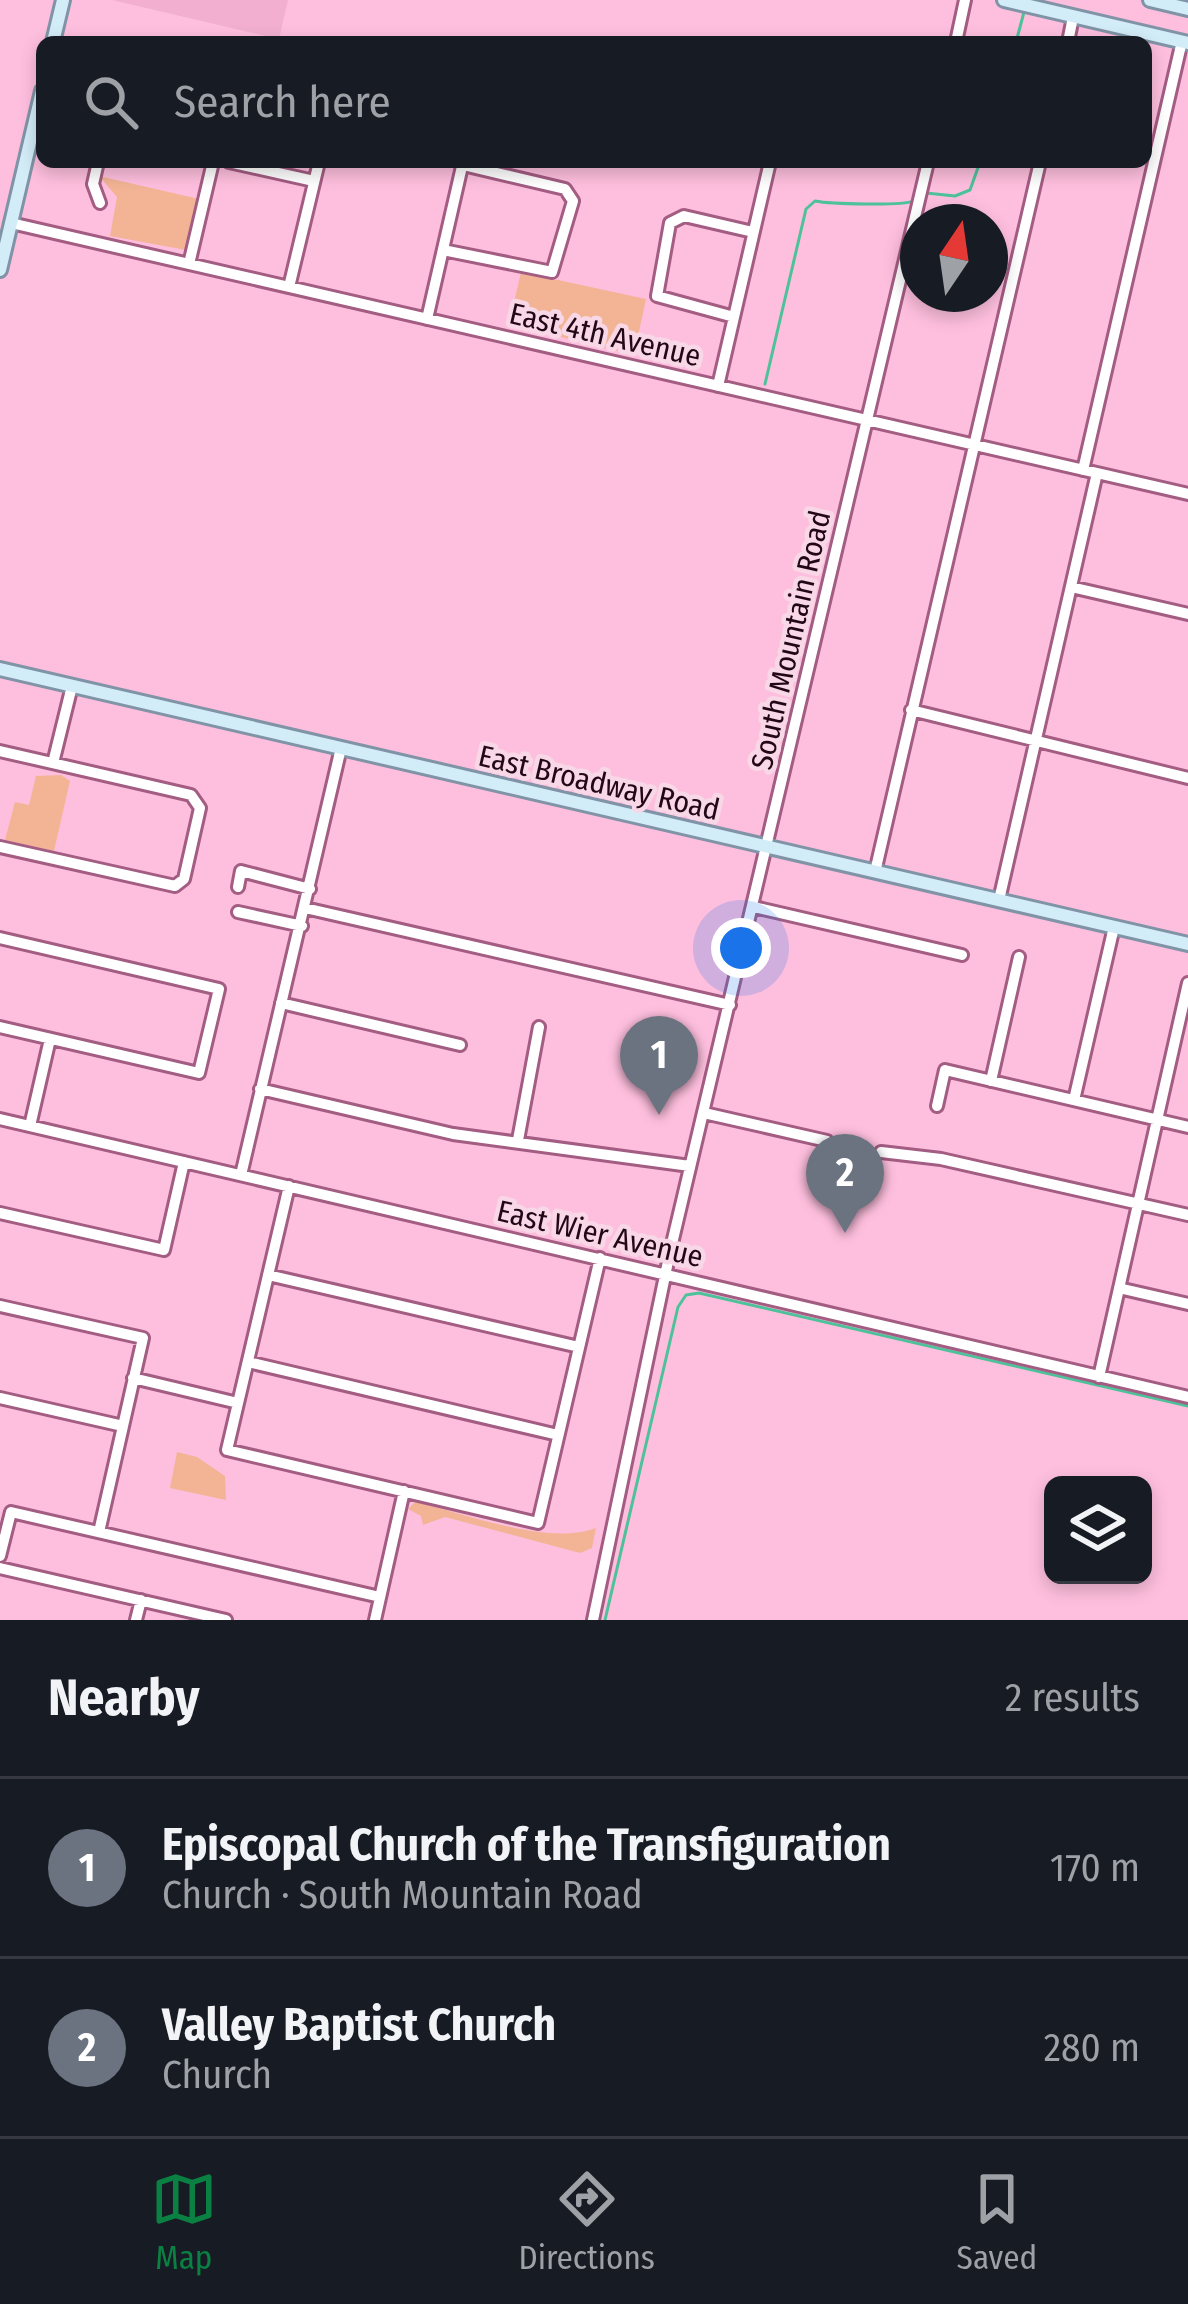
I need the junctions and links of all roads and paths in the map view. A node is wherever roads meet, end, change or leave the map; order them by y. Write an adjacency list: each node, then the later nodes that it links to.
1 (63, 0): 7 (main road)
2 (965, 0): 8 (street)
3 (1004, 0): 6 (main road)
4 (1150, 0): 5 (main road)
5 (1188, 9)
6 (1073, 17): 9 (street); 10 (main road)
7 (54, 36)
8 (957, 36)
9 (1069, 36)
10 (1185, 42): 34 (street)
11 (36, 117): 23 (main road)
12 (97, 168): 22 (street)
13 (211, 168): 26 (street)
14 (254, 168): 21 (street)
15 (318, 168): 21 (street)
16 (462, 168): 25 (street)
17 (477, 168): 25 (street)
18 (769, 168): 24 (street)
19 (927, 168): 32 (street, South Mountain Road)
20 (1039, 168): 33 (street)
21 (314, 182): 28 (street)
22 (100, 203)
23 (11, 223): 26 (street, East 4th Avenue); 27 (main road)
24 (753, 232): 29 (street); 29 (street)
25 (443, 250): 30 (street)
26 (189, 264): 28 (street, East 4th Avenue)
27 (0, 270)
28 (289, 287): 30 (street, East 4th Avenue)
29 (734, 316): 31 (street)
30 (428, 319): 31 (street, East 4th Avenue)
31 (718, 386): 32 (street, East 4th Avenue)
32 (867, 421): 33 (street, East 4th Avenue); 49 (street, South Mountain Road)
33 (975, 446): 34 (street, East 4th Avenue); 42 (street)
34 (1083, 470): 35 (street, East 4th Avenue)
35 (1097, 473): 37 (street, East 4th Avenue); 38 (street)
36 (1188, 485): 37 (street)
37 (1187, 494)
38 (1071, 587): 39 (street); 43 (street)
39 (1188, 614)
40 (0, 669): 41 (main road, East Broadway Road)
41 (72, 686): 44 (main road, East Broadway Road); 46 (street)
42 (911, 710): 43 (street); 50 (street)
43 (1035, 741): 47 (street); 53 (street)
44 (341, 748): 49 (main road, East Broadway Road); 52 (street)
45 (0, 751): 46 (street)
46 (53, 763): 48 (street)
47 (1188, 778)
48 (0, 847)
49 (768, 847): 50 (main road, East Broadway Road); 55 (street, South Mountain Road)
50 (875, 872): 53 (main road, East Broadway Road)
51 (238, 887): 52 (street)
52 (310, 889): 54 (street)
53 (999, 900): 58 (main road, East Broadway Road)
54 (305, 908): 57 (street); 65 (street)
55 (754, 908): 61 (street); 65 (street, South Mountain Road)
56 (238, 912): 57 (street)
57 (302, 926): 64 (street)
58 (1114, 927): 60 (main road, East Broadway Road); 73 (street)
59 (0, 938): 69 (street)
60 (1188, 944)
61 (962, 955)
62 (1019, 957): 71 (street)
63 (1188, 983): 68 (street)
64 (280, 1003): 70 (street); 72 (street)
65 (730, 1005): 75 (street, South Mountain Road)
66 (0, 1027): 69 (street)
67 (539, 1027): 80 (street)
68 (1182, 1036): 77 (street)
69 (50, 1039): 78 (street)
70 (460, 1045)
71 (991, 1081): 73 (street); 74 (street)
72 (260, 1089): 80 (street); 85 (street)
73 (1074, 1100): 77 (street)
74 (937, 1106)
75 (704, 1113): 81 (street); 84 (street, South Mountain Road)
76 (0, 1119): 78 (street, East Wier Avenue)
77 (1156, 1119): 79 (street); 87 (street)
78 (30, 1126): 83 (street, East Wier Avenue)
79 (1188, 1126)
80 (518, 1140): 84 (street)
81 (827, 1141)
82 (881, 1152): 87 (street)
83 (184, 1162): 85 (street, East Wier Avenue); 88 (street)
84 (690, 1166): 91 (street, South Mountain Road)
85 (241, 1175): 86 (street, East Wier Avenue)
86 (289, 1186): 90 (street, East Wier Avenue); 92 (street)
87 (1137, 1203): 89 (street); 93 (street)
88 (0, 1213)
89 (1188, 1215)
90 (599, 1258): 91 (street, East Wier Avenue); 96 (street)
91 (668, 1274): 98 (street, East Wier Avenue); 114 (street, South Mountain Road)
92 (268, 1275): 96 (street); 97 (street)
93 (1123, 1289): 94 (street); 98 (street)
94 (1188, 1304)
95 (0, 1306): 99 (street)
96 (579, 1347): 104 (street)
97 (248, 1362): 102 (street); 104 (street)
98 (1100, 1377): 100 (street, East Wier Avenue)
99 (134, 1378): 102 (street); 103 (street)
100 (1188, 1397)
101 (0, 1398): 103 (street)
102 (238, 1403): 105 (street)
103 (123, 1426): 106 (street)
104 (559, 1435): 105 (street)
105 (404, 1491): 109 (street)
106 (98, 1532): 107 (street); 109 (street)
107 (0, 1556)
108 (0, 1568): 110 (street)
109 (380, 1597): 113 (street)
110 (141, 1600): 111 (street); 112 (street)
111 (136, 1620)
112 (226, 1620)
113 (375, 1620)
114 (593, 1620)

